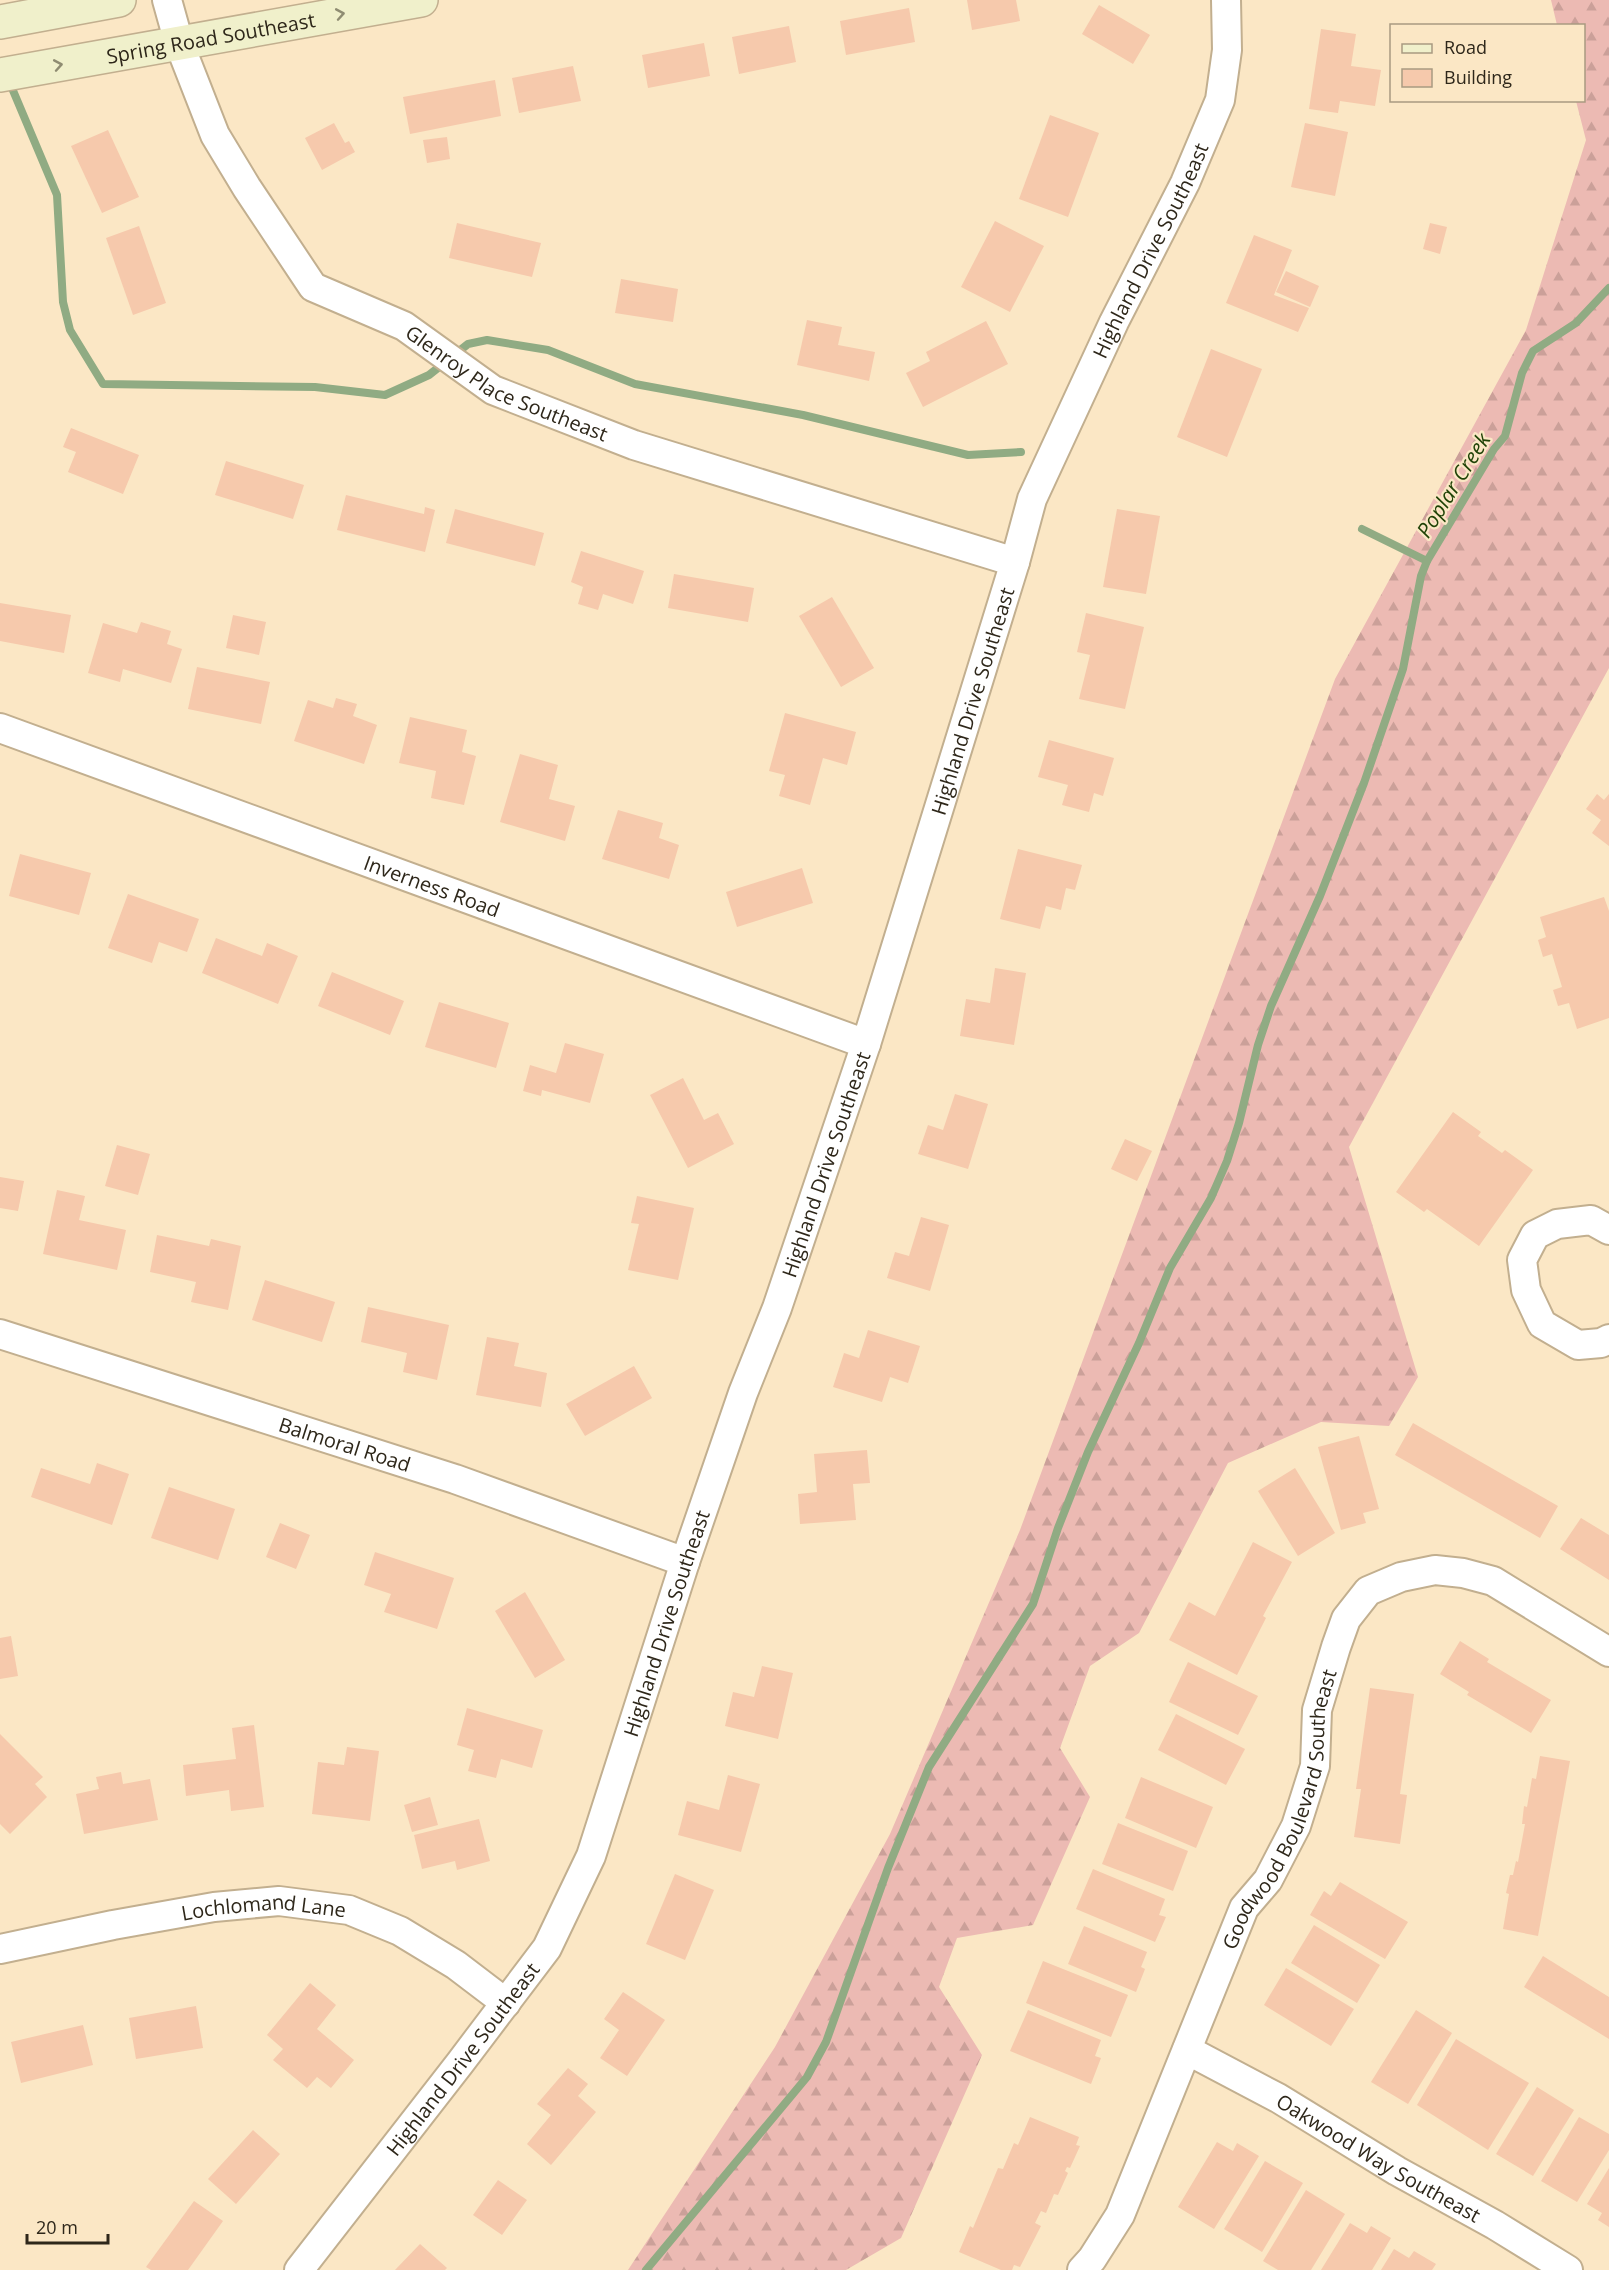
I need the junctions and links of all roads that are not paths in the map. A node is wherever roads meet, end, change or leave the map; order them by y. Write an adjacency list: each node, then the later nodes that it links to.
1 (119, 0): 5 (main road)
2 (167, 0): 6 (street, Glenroy Place Southeast)
3 (421, 0): 6 (main road, Spring Road Southeast, one-way to 3)
4 (1226, 0): 8 (street, Highland Drive Southeast)
5 (0, 22)
6 (179, 43): 7 (main road, Spring Road Southeast, one-way to 6); 8 (street, Glenroy Place Southeast)
7 (0, 75)
8 (1015, 562): 10 (street, Highland Drive Southeast)
9 (0, 728): 10 (street, Inverness Road)
10 (866, 1044): 14 (street, Highland Drive Southeast)
11 (1609, 1230): 13 (street)
12 (0, 1335): 14 (street, Balmoral Road)
13 (1609, 1339)
14 (685, 1562): 17 (street, Highland Drive Southeast)
15 (1609, 1652): 18 (street, Goodwood Boulevard Southeast)
16 (0, 1949): 17 (street, Lochlomand Lane)
17 (506, 2003): 19 (street, Highland Drive Southeast)
18 (1187, 2050): 20 (street, Goodwood Boulevard Southeast); 21 (street, Oakwood Way Southeast)
19 (299, 2270)
20 (1082, 2270)
21 (1568, 2270)

